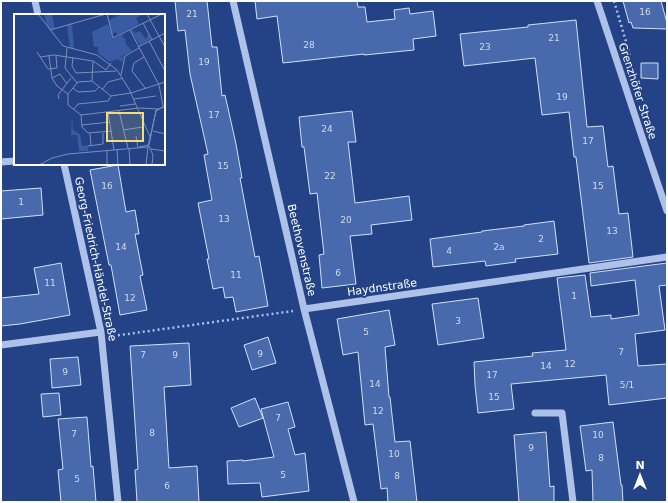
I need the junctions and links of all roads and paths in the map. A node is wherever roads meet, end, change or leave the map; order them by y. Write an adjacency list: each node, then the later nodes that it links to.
1 (35, 1): 4 (street)
2 (232, 1): 10 (street, Beethovenstraße)
3 (598, 1): 8 (street, Grenzhöfer Straße)
4 (38, 14)
5 (14, 161): 6 (street)
6 (1, 162)
7 (64, 165): 11 (street, Georg-Friedrich-Händel-Straße)
8 (667, 210)
9 (667, 257): 10 (street, Haydnstraße)
10 (304, 309): 11 (path); 15 (street, Beethovenstraße)
11 (101, 332): 12 (street); 14 (street, Georg-Friedrich-Händel-Straße)
12 (1, 345)
13 (535, 412): 16 (street)
14 (118, 502)
15 (354, 502)
16 (573, 502)

